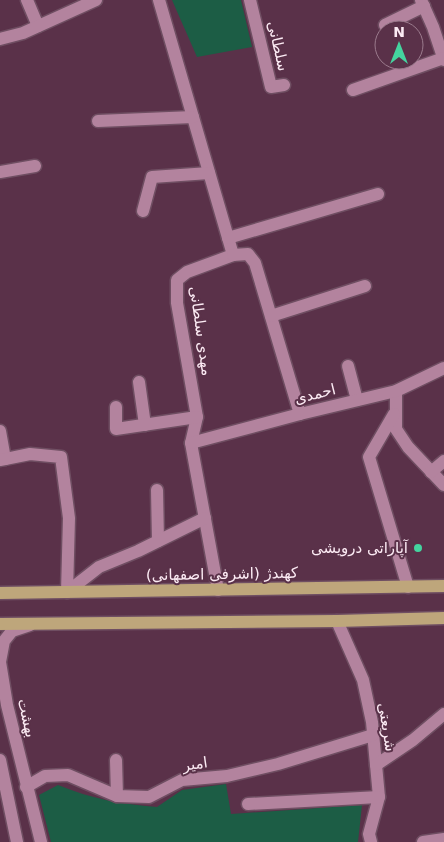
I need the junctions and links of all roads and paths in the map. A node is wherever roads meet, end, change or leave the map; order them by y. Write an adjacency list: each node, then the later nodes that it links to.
1 (27, 0): 7 (street)
2 (159, 0): 12 (street)
3 (250, 0): 10 (street, سلطانی)
4 (92, 1): 7 (street)
5 (423, 3): 6 (street); 9 (street)
6 (394, 20)
7 (38, 26): 8 (street)
8 (0, 39)
9 (444, 59): 11 (street)
10 (284, 84)
11 (353, 90)
12 (193, 117): 13 (street); 16 (street)
13 (98, 121)
14 (35, 166): 15 (street)
15 (0, 172)
16 (209, 173): 18 (street); 19 (street)
17 (378, 194): 19 (street)
18 (144, 211)
19 (228, 238): 20 (street)
20 (233, 254): 22 (street); 31 (street, مهدی سلطانی)
21 (364, 286): 22 (street)
22 (271, 316): 29 (street)
23 (348, 366): 27 (street)
24 (444, 368): 26 (street, احمدی)
25 (139, 382): 32 (street)
26 (396, 391): 27 (street, احمدی); 30 (street)
27 (357, 400): 29 (street, احمدی)
28 (116, 407): 32 (street)
29 (300, 414): 34 (street, احمدی)
30 (394, 414): 37 (street); 43 (street)
31 (197, 418): 32 (street); 34 (street, مهدی سلطانی)
32 (145, 425)
33 (0, 431): 35 (street)
34 (191, 443): 40 (street, مهدی سلطانی)
35 (2, 459): 45 (street)
36 (444, 461): 37 (street)
37 (431, 472): 38 (street)
38 (444, 485)
39 (157, 490): 41 (street)
40 (205, 518): 41 (street); 44 (street, مهدی سلطانی)
41 (158, 541): 45 (street)
42 (444, 586): 43 (main road, کهندژ (اشرفی اصفهانی))
43 (408, 587): 44 (main road, کهندژ (اشرفی اصفهانی))
44 (218, 590): 45 (main road, کهندژ (اشرفی اصفهانی))
45 (68, 592): 46 (main road, کهندژ (اشرفی اصفهانی))
46 (0, 593)
47 (444, 618): 48 (main road)
48 (337, 620): 49 (main road); 53 (street, شریعتی)
49 (40, 623): 50 (main road); 51 (street, بهشت)
50 (0, 624)
51 (1, 650): 57 (street, بهشت)
52 (444, 714): 56 (street)
53 (373, 735): 56 (street, شریعتی); 58 (street, امیر)
54 (0, 760): 61 (street)
55 (116, 760): 58 (street)
56 (376, 765): 59 (street, شریعتی)
57 (26, 787): 58 (street, امیر); 64 (street, بهشت)
58 (117, 796)
59 (379, 797): 60 (street); 65 (street, شریعتی)
60 (248, 804)
61 (6, 818): 63 (street)
62 (444, 839): 66 (street)
63 (18, 842)
64 (41, 842)
65 (371, 842)
66 (423, 842)

